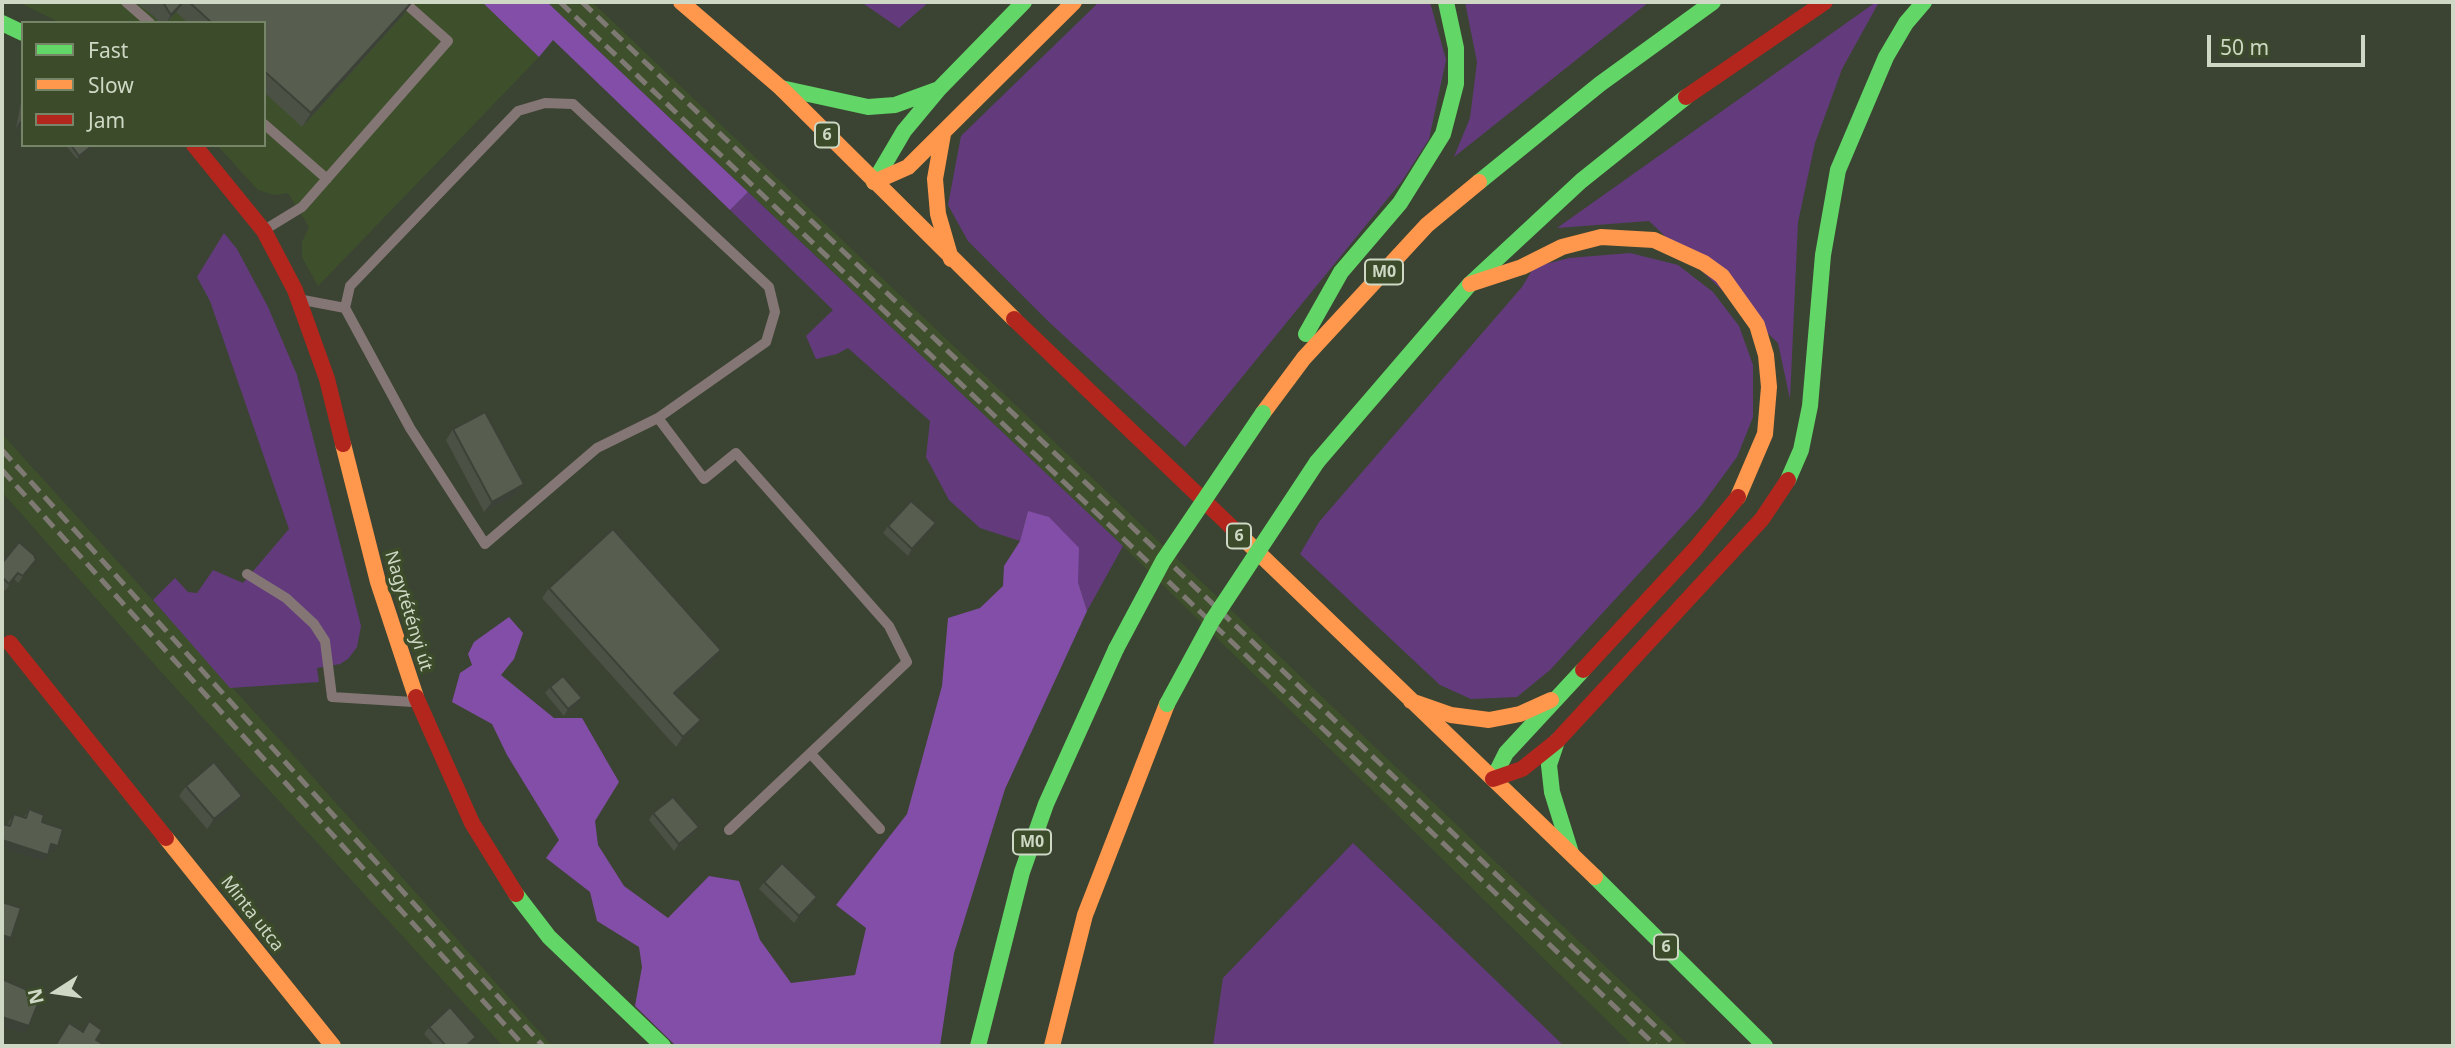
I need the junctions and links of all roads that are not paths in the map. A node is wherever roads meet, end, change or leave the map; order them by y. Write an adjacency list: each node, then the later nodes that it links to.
1 (126, 2): 11 (lane)
2 (404, 2): 22 (lane)
3 (681, 2): 16 (main road, 6)
4 (703, 2): 16 (main road, 6)
5 (1024, 2): 18 (main road)
6 (1074, 2): 20 (main road)
7 (1446, 2): 29 (main road)
8 (1713, 2): 29 (main road, M0)
9 (1825, 2): 26 (main road)
10 (1924, 2): 38 (main road)
11 (148, 21)
12 (2, 23): 14 (main road)
13 (2, 34): 15 (main road)
14 (21, 34)
15 (21, 35)
16 (760, 72): 17 (main road, 6)
17 (780, 88): 18 (main road); 23 (main road, 6)
18 (939, 89): 23 (main road)
19 (266, 126): 22 (lane)
20 (943, 134): 23 (main road); 25 (main road)
21 (196, 147): 24 (main road, Nagytétényi út)
22 (327, 179): 24 (lane)
23 (874, 182): 25 (main road, 6)
24 (264, 231): 27 (main road, Nagytétényi út)
25 (951, 259): 35 (main road, 6)
26 (1471, 284): 34 (main road); 48 (main road, bridge)
27 (299, 299): 28 (lane); 36 (main road, Nagytétényi út)
28 (345, 308): 30 (lane); 30 (lane)
29 (1263, 413): 47 (main road, M0, bridge)
30 (658, 418): 39 (lane)
31 (247, 574): 36 (lane)
32 (6, 641): 33 (main road, Minta utca); 41 (main road, Minta utca)
33 (48, 663)
34 (1556, 698): 35 (main road); 40 (main road)
35 (1411, 701): 40 (main road, 6)
36 (416, 702): 46 (main road, Nagytétényi út)
37 (100, 729): 41 (main road, Minta utca)
38 (1557, 741): 40 (main road); 44 (main road)
39 (811, 754): 42 (lane); 43 (lane)
40 (1493, 779): 44 (main road, 6)
41 (142, 806): 45 (main road, Minta utca)
42 (880, 829)
43 (729, 830)
44 (1571, 853): 49 (main road, 6)
45 (333, 1046)
46 (663, 1046)
47 (978, 1046)
48 (1052, 1046)
49 (1765, 1046)

